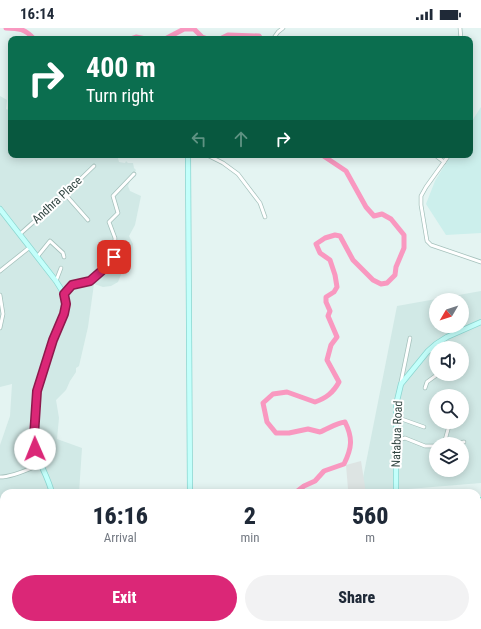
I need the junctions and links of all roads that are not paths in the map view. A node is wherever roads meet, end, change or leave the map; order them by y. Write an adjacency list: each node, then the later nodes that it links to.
1 (274, 28): 3 (street)
2 (283, 28): 3 (street)
3 (278, 32): 4 (street)
4 (275, 36)
5 (189, 158): 42 (street)
6 (213, 158): 14 (street)
7 (439, 158): 9 (street)
8 (447, 158): 9 (street)
9 (444, 162): 20 (street)
10 (94, 166): 12 (street, Andhra Place)
11 (134, 174): 24 (street)
12 (64, 194): 15 (street); 16 (street, Andhra Place)
13 (0, 209): 16 (street)
14 (266, 217)
15 (88, 220)
16 (20, 234): 17 (street)
17 (30, 247): 18 (street); 22 (street)
18 (38, 257): 19 (street); 23 (street)
19 (64, 257)
20 (481, 262)
21 (61, 268): 23 (street)
22 (0, 270)
23 (56, 281): 24 (street)
24 (64, 294): 39 (street)
25 (0, 295): 27 (street)
26 (481, 322): 29 (street, Natabua Road)
27 (0, 328)
28 (410, 338): 30 (street)
29 (428, 351): 33 (street, Natabua Road)
30 (405, 361): 31 (street); 33 (street)
31 (410, 362)
32 (429, 381): 34 (street)
33 (401, 384): 35 (street, Natabua Road)
34 (425, 388)
35 (396, 417): 36 (street); 37 (street, Natabua Road)
36 (424, 427)
37 (395, 441): 38 (street); 43 (street, Natabua Road)
38 (429, 446)
39 (41, 464): 40 (street); 41 (street)
40 (0, 477)
41 (51, 489)
42 (190, 489)
43 (396, 489)

